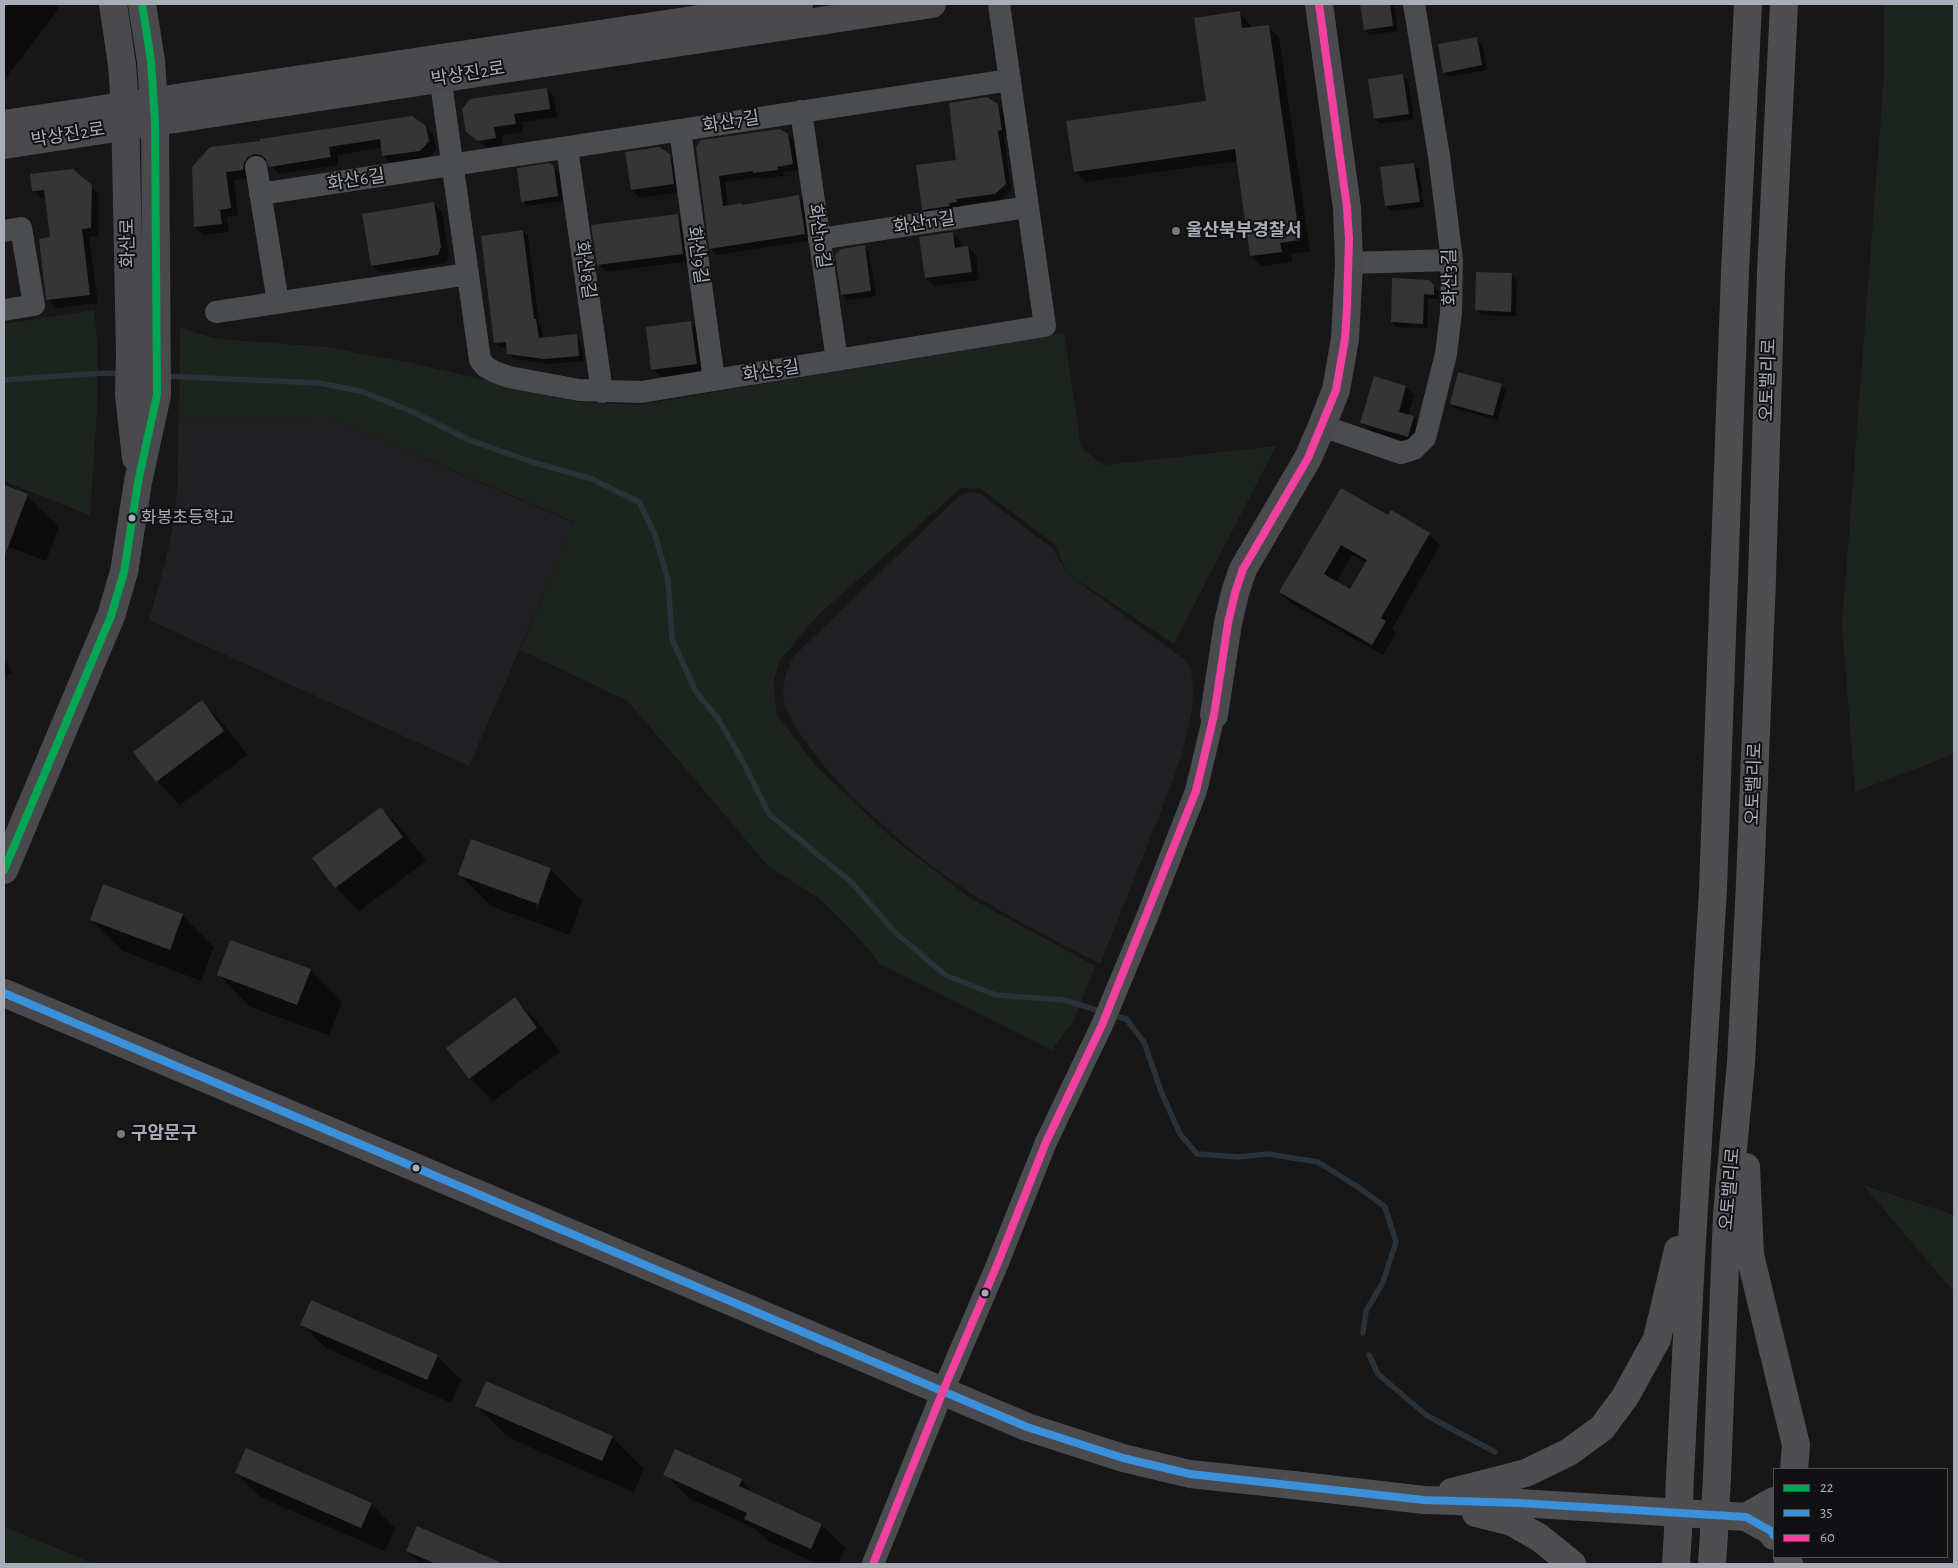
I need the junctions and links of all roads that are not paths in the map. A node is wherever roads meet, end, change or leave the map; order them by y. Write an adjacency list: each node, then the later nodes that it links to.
1 (112, 4): 14 (street, 화산로)
2 (142, 4): 12 (street, 화산로)
3 (799, 4): 10 (street, 박상진2로)
4 (932, 4): 10 (street, 박상진2로)
5 (999, 4): 11 (street, 화산5길)
6 (1318, 4): 26 (street)
7 (1414, 4): 25 (street, 화산3길)
8 (1748, 4): 40 (highway, 오토밸리로)
9 (1784, 4): 39 (highway, 오토밸리로)
10 (439, 68): 12 (street, 박상진2로); 19 (street, 화산5길)
11 (1010, 80): 13 (street, 화산7길); 22 (street, 화산5길)
12 (155, 112): 14 (street, 박상진2로); 35 (street, 화산로)
13 (802, 112): 16 (street, 화산7길); 24 (street, 화산10길)
14 (125, 116): 15 (street, 박상진2로); 17 (street, 박상진2로); 35 (street, 화산로)
15 (4, 124)
16 (680, 130): 18 (street, 화산7길); 32 (street, 화산9길)
17 (4, 145)
18 (567, 148): 19 (street, 화산7길); 33 (street, 화산8길)
19 (452, 165): 21 (street, 화산6길); 27 (street, 화산5길)
20 (256, 167): 21 (street)
21 (260, 194): 28 (street)
22 (1028, 207): 24 (street, 화산11길); 31 (street, 화산5길)
23 (4, 230): 29 (street)
24 (820, 239): 31 (street, 화산10길)
25 (1452, 260): 26 (street); 34 (street, 화산3길)
26 (1349, 264): 34 (street)
27 (468, 274): 28 (street); 33 (street, 화산5길)
28 (278, 302): 30 (street)
29 (4, 310)
30 (216, 312)
31 (837, 360): 32 (street, 화산5길)
32 (714, 380): 33 (street, 화산5길)
33 (602, 392)
34 (1322, 426): 36 (street)
35 (138, 482): 37 (street, 화산로)
36 (1214, 716): 41 (street)
37 (4, 870)
38 (4, 993): 41 (street)
39 (1741, 1063): 42 (highway); 51 (highway, 오토밸리로, bridge)
40 (1697, 1155): 44 (highway); 50 (highway, 오토밸리로, bridge)
41 (943, 1391): 43 (street); 48 (street)
42 (1794, 1468)
43 (1293, 1485): 44 (highway)
44 (1424, 1500): 46 (highway); 49 (highway)
45 (1773, 1502): 46 (highway)
46 (1746, 1516): 47 (highway)
47 (1773, 1534)
48 (873, 1564)
49 (1572, 1564)
50 (1676, 1564)
51 (1712, 1564)

